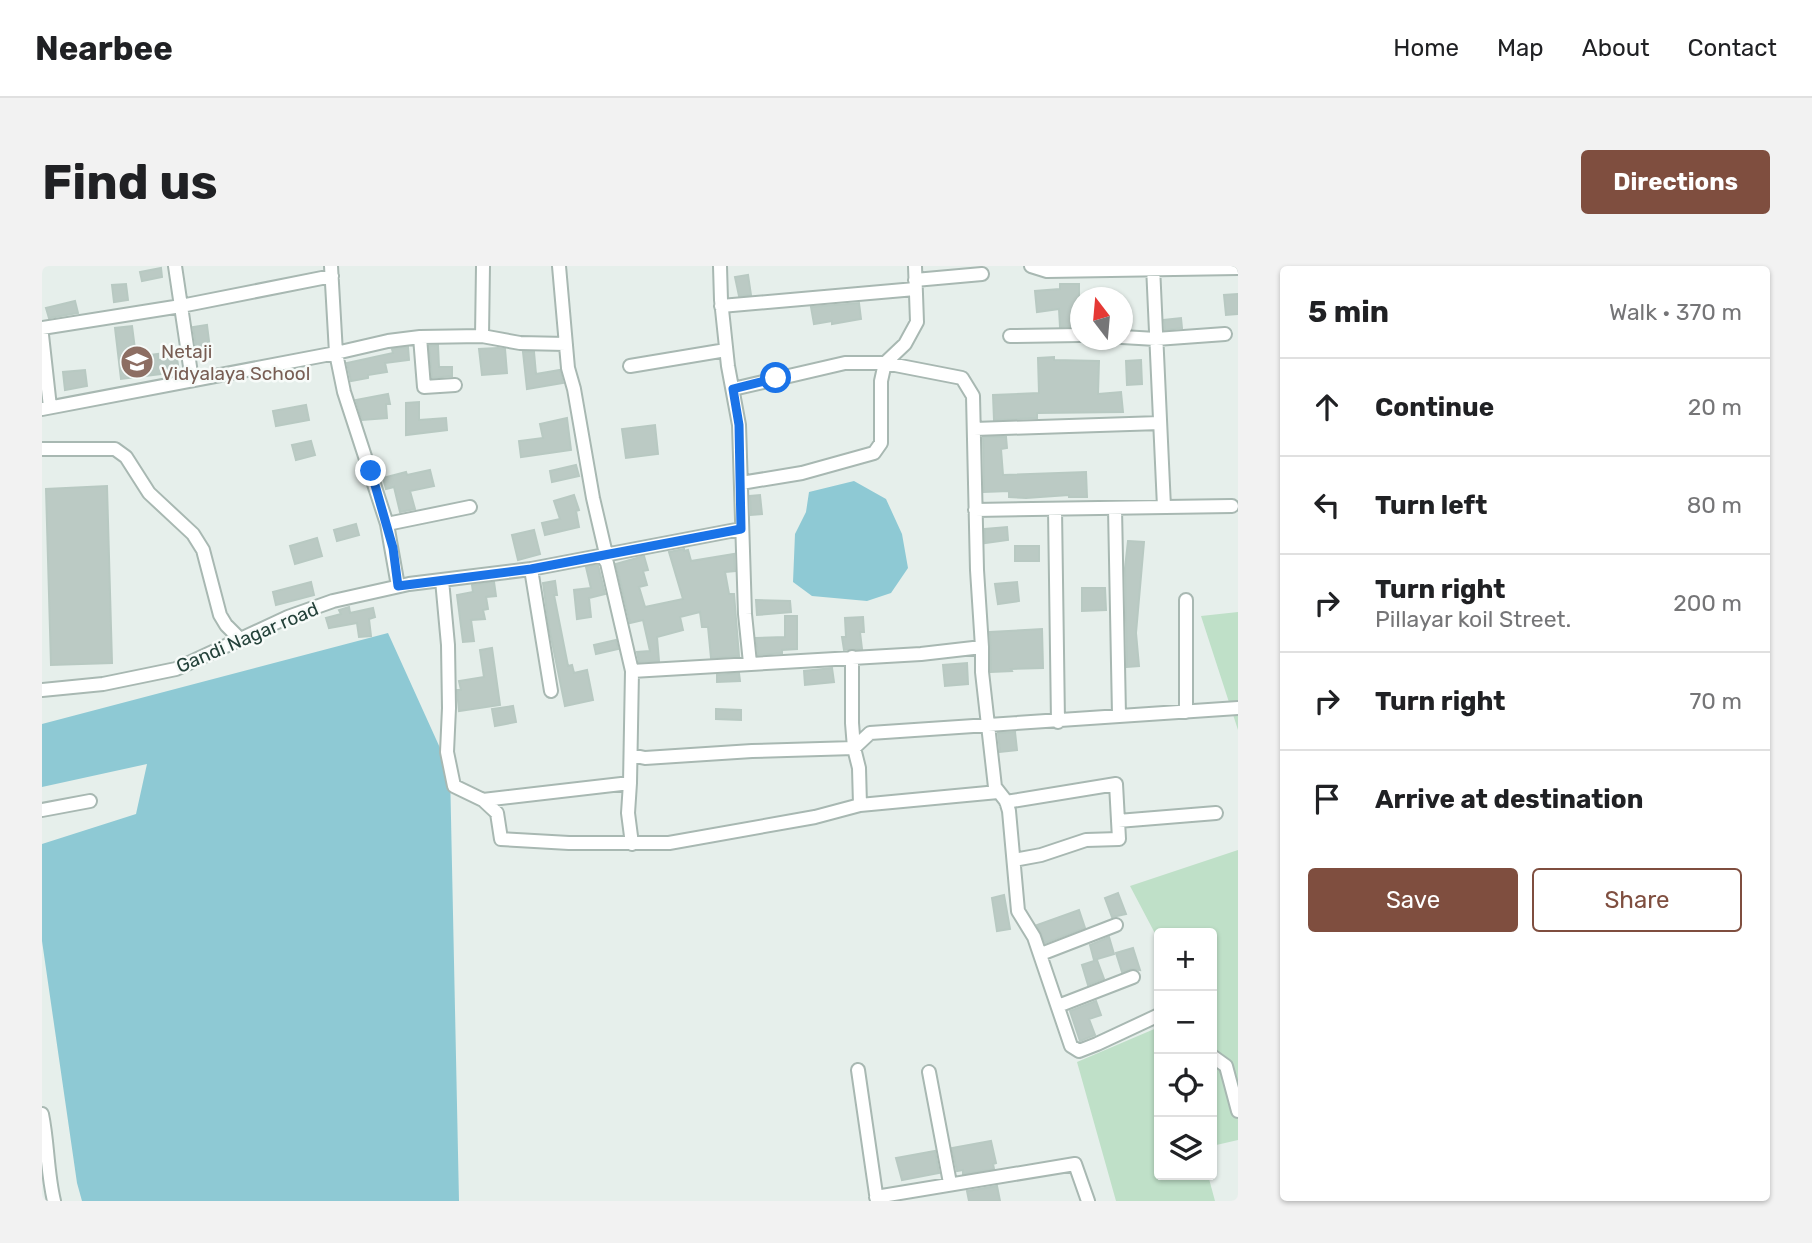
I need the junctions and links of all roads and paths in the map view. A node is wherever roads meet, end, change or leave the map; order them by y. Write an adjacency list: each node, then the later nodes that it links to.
1 (175, 266): 12 (street)
2 (483, 266): 18 (street)
3 (559, 266): 23 (street)
4 (720, 266): 13 (street)
5 (915, 266): 11 (street)
6 (1031, 267): 7 (street)
7 (1153, 268): 8 (street); 22 (street)
8 (1238, 268)
9 (332, 271): 12 (street); 25 (street)
10 (982, 274): 11 (street)
11 (915, 285): 13 (street); 26 (street)
12 (181, 306): 14 (street); 28 (street)
13 (721, 306): 24 (street)
14 (42, 328)
15 (1225, 334): 22 (street)
16 (42, 335): 31 (street)
17 (1070, 335): 19 (street)
18 (482, 336): 20 (street); 23 (street)
19 (1010, 336)
20 (420, 337): 25 (street); 29 (street)
21 (1133, 338): 22 (street)
22 (1156, 339): 32 (street)
23 (566, 344): 44 (street)
24 (726, 349): 27 (street); 30 (street)
25 (336, 353): 28 (street); 42 (street)
26 (885, 363): 30 (street); 33 (street); 35 (street)
27 (630, 366)
28 (192, 380): 31 (street)
29 (455, 385)
30 (733, 389): 35 (street)
31 (46, 408)
32 (1160, 423): 33 (street); 38 (street)
33 (974, 429): 41 (street)
34 (42, 449): 49 (street)
35 (741, 483): 43 (street)
36 (1232, 506): 38 (street)
37 (470, 507): 42 (street)
38 (1164, 507): 39 (street)
39 (1115, 508): 40 (street); 58 (street)
40 (1055, 509): 41 (street); 59 (street)
41 (975, 510): 50 (street)
42 (387, 524): 47 (street)
43 (741, 529): 44 (street, Gandi Nagar road); 52 (street)
44 (604, 555): 45 (street, Gandi Nagar road); 53 (street)
45 (531, 569): 46 (street, Gandi Nagar road); 55 (street)
46 (442, 580): 47 (street, Gandi Nagar road); 65 (street)
47 (404, 585): 49 (street, Gandi Nagar road)
48 (1186, 600): 57 (street)
49 (241, 640): 54 (street, Gandi Nagar road)
50 (982, 647): 51 (street); 60 (street)
51 (852, 657): 52 (street); 61 (street)
52 (750, 663): 53 (street)
53 (632, 671): 62 (street)
54 (42, 690)
55 (551, 691)
56 (1238, 708): 57 (street)
57 (1186, 712): 58 (street)
58 (1119, 715): 59 (street)
59 (1058, 722): 60 (street)
60 (990, 724): 61 (street); 64 (street)
61 (854, 748): 62 (street); 67 (street)
62 (631, 755): 63 (street)
63 (630, 783): 65 (street); 71 (street)
64 (1002, 797): 67 (street); 70 (street); 72 (street)
65 (483, 800): 71 (street)
66 (90, 801): 68 (street)
67 (860, 805): 71 (street)
68 (42, 810)
69 (1216, 813): 70 (street)
70 (1118, 821): 72 (street)
71 (632, 844)
72 (1014, 860): 74 (street)
73 (1116, 925): 74 (street)
74 (1041, 954): 76 (street)
75 (1133, 977): 76 (street)
76 (1058, 1006): 77 (street)
77 (1154, 1018)
78 (1217, 1060): 81 (street)
79 (858, 1070): 86 (street)
80 (929, 1072): 85 (street)
81 (1238, 1111)
82 (42, 1114): 83 (street)
83 (44, 1134): 84 (street)
84 (45, 1177): 87 (street)
85 (950, 1183): 86 (street); 88 (street)
86 (876, 1199)
87 (54, 1201)
88 (1087, 1201)

